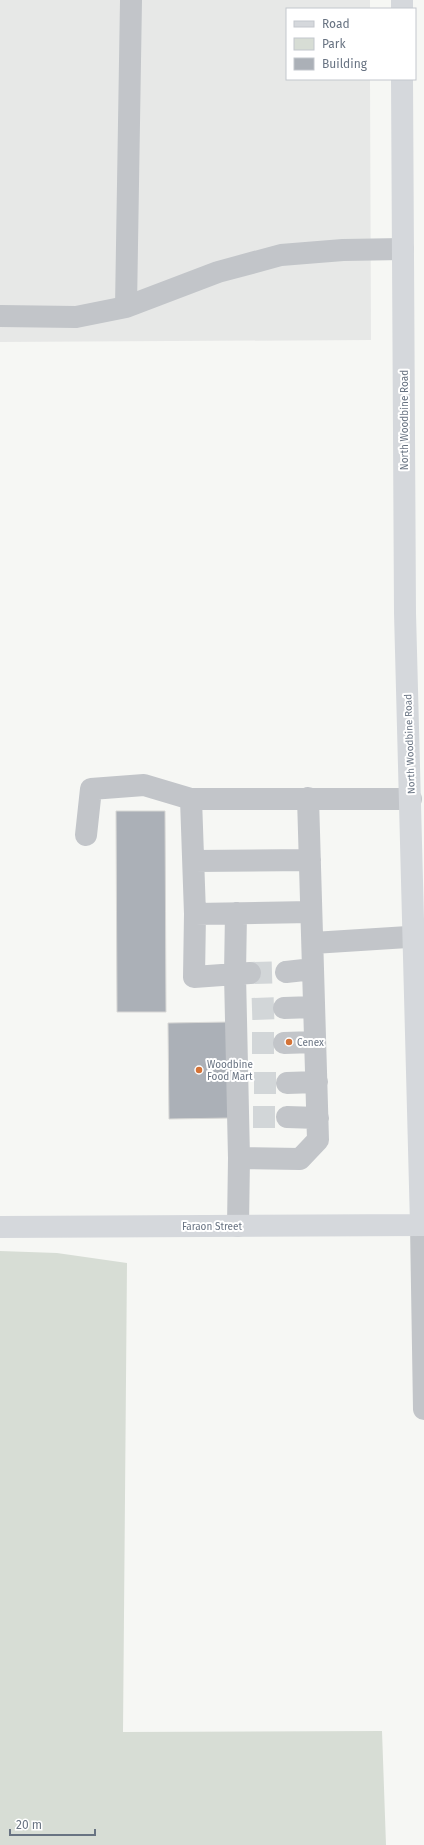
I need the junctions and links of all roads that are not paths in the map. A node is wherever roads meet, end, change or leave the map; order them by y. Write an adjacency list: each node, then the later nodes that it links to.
1 (131, 0): 4 (street)
2 (402, 80): 3 (main road, North Woodbine Road)
3 (403, 249): 4 (street); 8 (main road, North Woodbine Road)
4 (126, 307): 5 (street)
5 (0, 316)
6 (308, 798): 7 (street); 8 (street); 10 (street)
7 (191, 799): 9 (street); 11 (street)
8 (410, 799): 15 (main road, North Woodbine Road)
9 (86, 835)
10 (310, 860): 11 (street); 12 (street)
11 (194, 861): 14 (street)
12 (311, 912): 13 (street); 16 (street)
13 (236, 913): 14 (street); 19 (street)
14 (195, 914): 19 (street)
15 (419, 936): 16 (street); 29 (main road, North Woodbine Road)
16 (312, 943): 17 (street)
17 (313, 968): 18 (street); 20 (street)
18 (286, 972)
19 (242, 973): 28 (street)
20 (314, 1007): 21 (street); 22 (street)
21 (284, 1008)
22 (315, 1042): 23 (street); 24 (street)
23 (284, 1043)
24 (317, 1082): 25 (street); 27 (street)
25 (287, 1083)
26 (287, 1117): 27 (street)
27 (318, 1118): 28 (street)
28 (238, 1158): 30 (street)
29 (422, 1225): 30 (main road, Faraon Street); 32 (street, North Woodbine Road)
30 (238, 1226): 31 (main road, Faraon Street)
31 (0, 1227)
32 (424, 1410)

